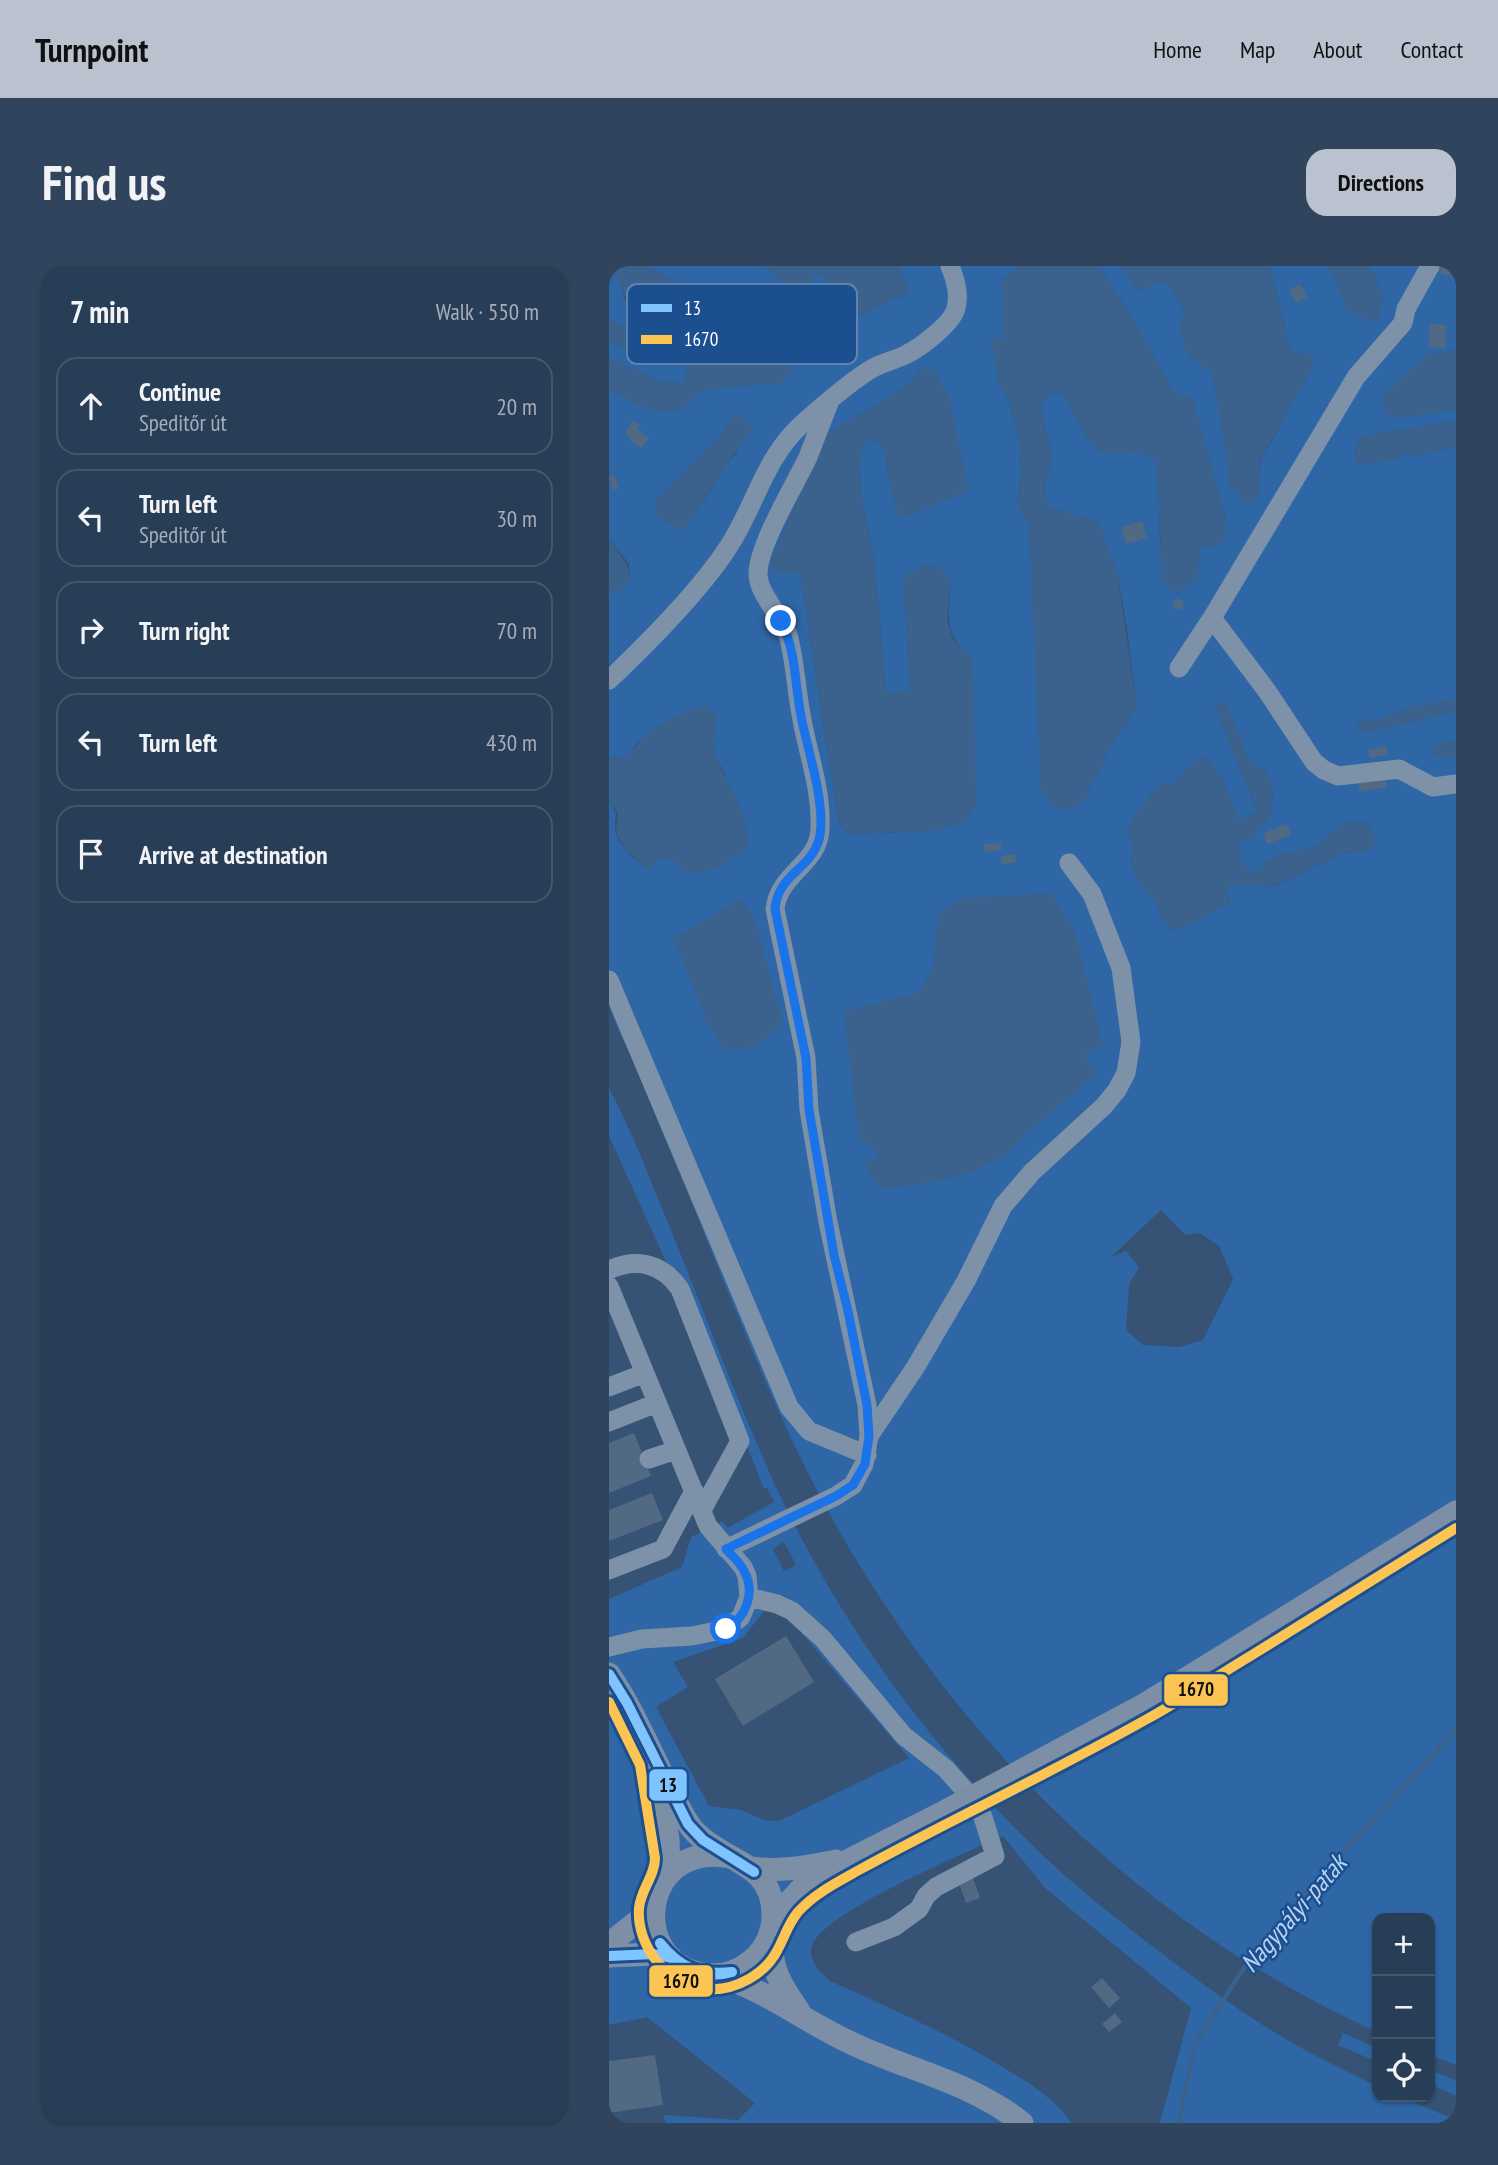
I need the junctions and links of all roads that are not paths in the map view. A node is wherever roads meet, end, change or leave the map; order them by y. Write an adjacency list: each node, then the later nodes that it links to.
1 (950, 266): 3 (street)
2 (1430, 266): 4 (street)
3 (829, 403): 6 (street); 17 (street)
4 (1212, 618): 5 (street); 7 (street)
5 (1179, 668)
6 (609, 680)
7 (1456, 784)
8 (1069, 863): 17 (street)
9 (609, 980): 17 (street)
10 (609, 1270): 21 (street)
11 (609, 1286): 12 (street)
12 (645, 1373): 13 (street); 14 (street)
13 (609, 1387)
14 (657, 1403): 15 (street); 16 (street)
15 (609, 1422)
16 (676, 1450): 18 (street); 19 (street)
17 (867, 1452): 22 (street)
18 (649, 1460)
19 (694, 1491): 21 (street); 23 (street)
20 (1456, 1512): 28 (main road, bridge)
21 (705, 1518): 22 (street)
22 (726, 1549): 24 (street)
23 (609, 1570)
24 (749, 1597): 25 (street); 33 (street)
25 (609, 1647)
26 (609, 1674): 27 (main road)
27 (654, 1760): 29 (main road); 30 (main road)
28 (853, 1858): 29 (main road); 32 (main road)
29 (741, 1862): 30 (main road); 32 (main road)
30 (669, 1874): 31 (main road)
31 (653, 1909): 34 (main road); 36 (main road)
32 (772, 1928): 37 (main road); 38 (main road)
33 (856, 1942)
34 (609, 1944)
35 (609, 1956): 36 (main road)
36 (671, 1958): 37 (main road)
37 (718, 1975): 38 (main road)
38 (800, 2014): 39 (main road)
39 (1022, 2123)

